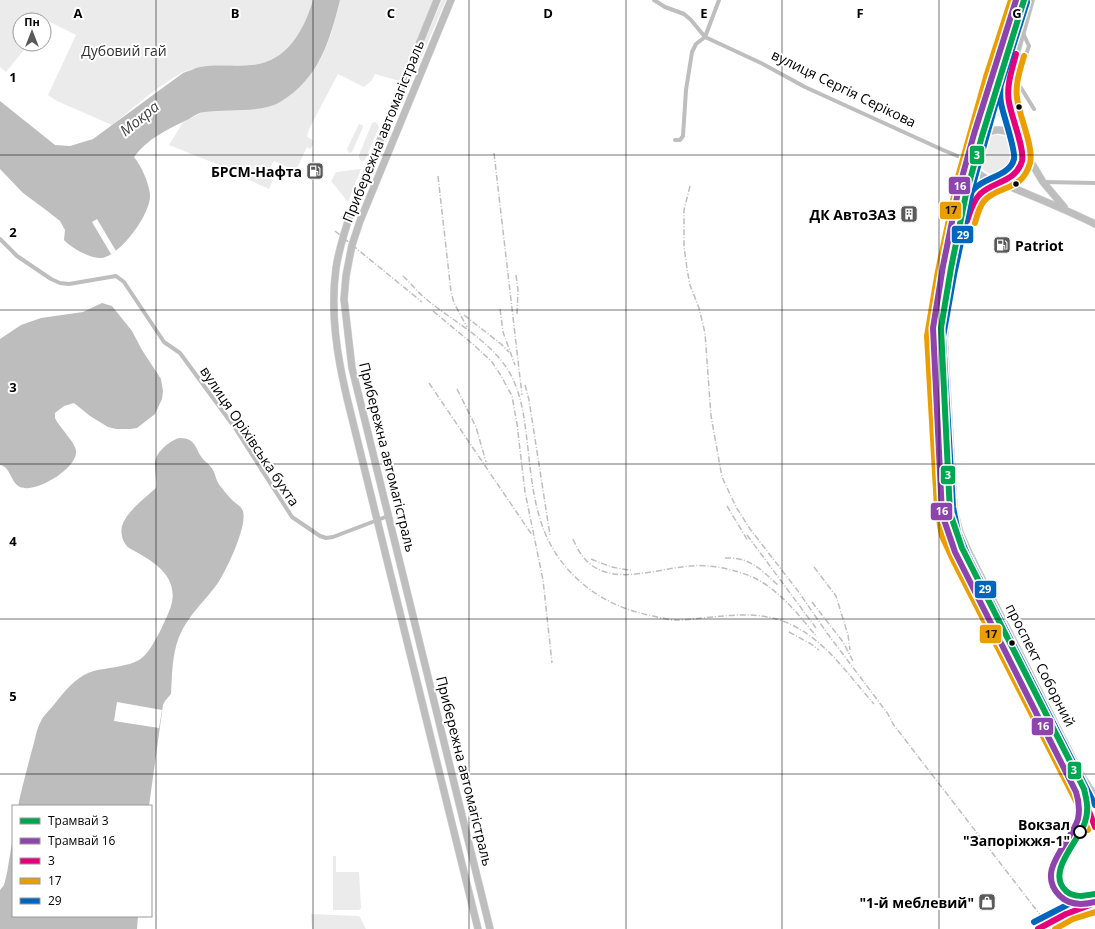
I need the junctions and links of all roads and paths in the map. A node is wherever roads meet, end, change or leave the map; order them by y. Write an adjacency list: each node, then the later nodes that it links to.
1 (437, 0): 9 (main road, Прибережна автомагістраль)
2 (451, 0): 10 (main road, Прибережна автомагістраль)
3 (654, 0): 8 (street)
4 (719, 0): 8 (street)
5 (1019, 0): 14 (main road)
6 (1031, 0): 7 (main road)
7 (1023, 33): 13 (street); 16 (main road)
8 (705, 37): 15 (street); 17 (street, вулиця Сергія Серікова)
9 (403, 82): 10 (main road); 11 (main road, Прибережна автомагістраль)
10 (415, 87): 12 (main road, Прибережна автомагістраль)
11 (395, 102): 12 (main road); 25 (main road, Прибережна автомагістраль)
12 (406, 106): 24 (main road, Прибережна автомагістраль)
13 (1034, 109)
14 (978, 138): 16 (main road); 17 (main road)
15 (675, 140)
16 (1019, 142): 18 (main road); 19 (main road)
17 (972, 162): 19 (main road); 27 (main road, проспект Соборний)
18 (1043, 182): 20 (street); 21 (main road)
19 (1001, 183): 21 (main road); 26 (main road, проспект Соборний)
20 (1095, 183)
21 (1065, 209): 22 (main road)
22 (1095, 224)
23 (0, 239): 25 (street, вулиця Оріхівська бухта)
24 (388, 516): 25 (street, вулиця Оріхівська бухта); 34 (main road, Прибережна автомагістраль)
25 (377, 520): 33 (main road, Прибережна автомагістраль)
26 (960, 530): 27 (main road); 28 (main road, проспект Соборний)
27 (950, 534): 30 (main road, проспект Соборний)
28 (1095, 795)
29 (1095, 800): 30 (main road)
30 (1087, 806): 31 (main road, проспект Соборний)
31 (1095, 827)
32 (1095, 903): 35 (main road)
33 (478, 929)
34 (490, 929)
35 (1038, 929)

